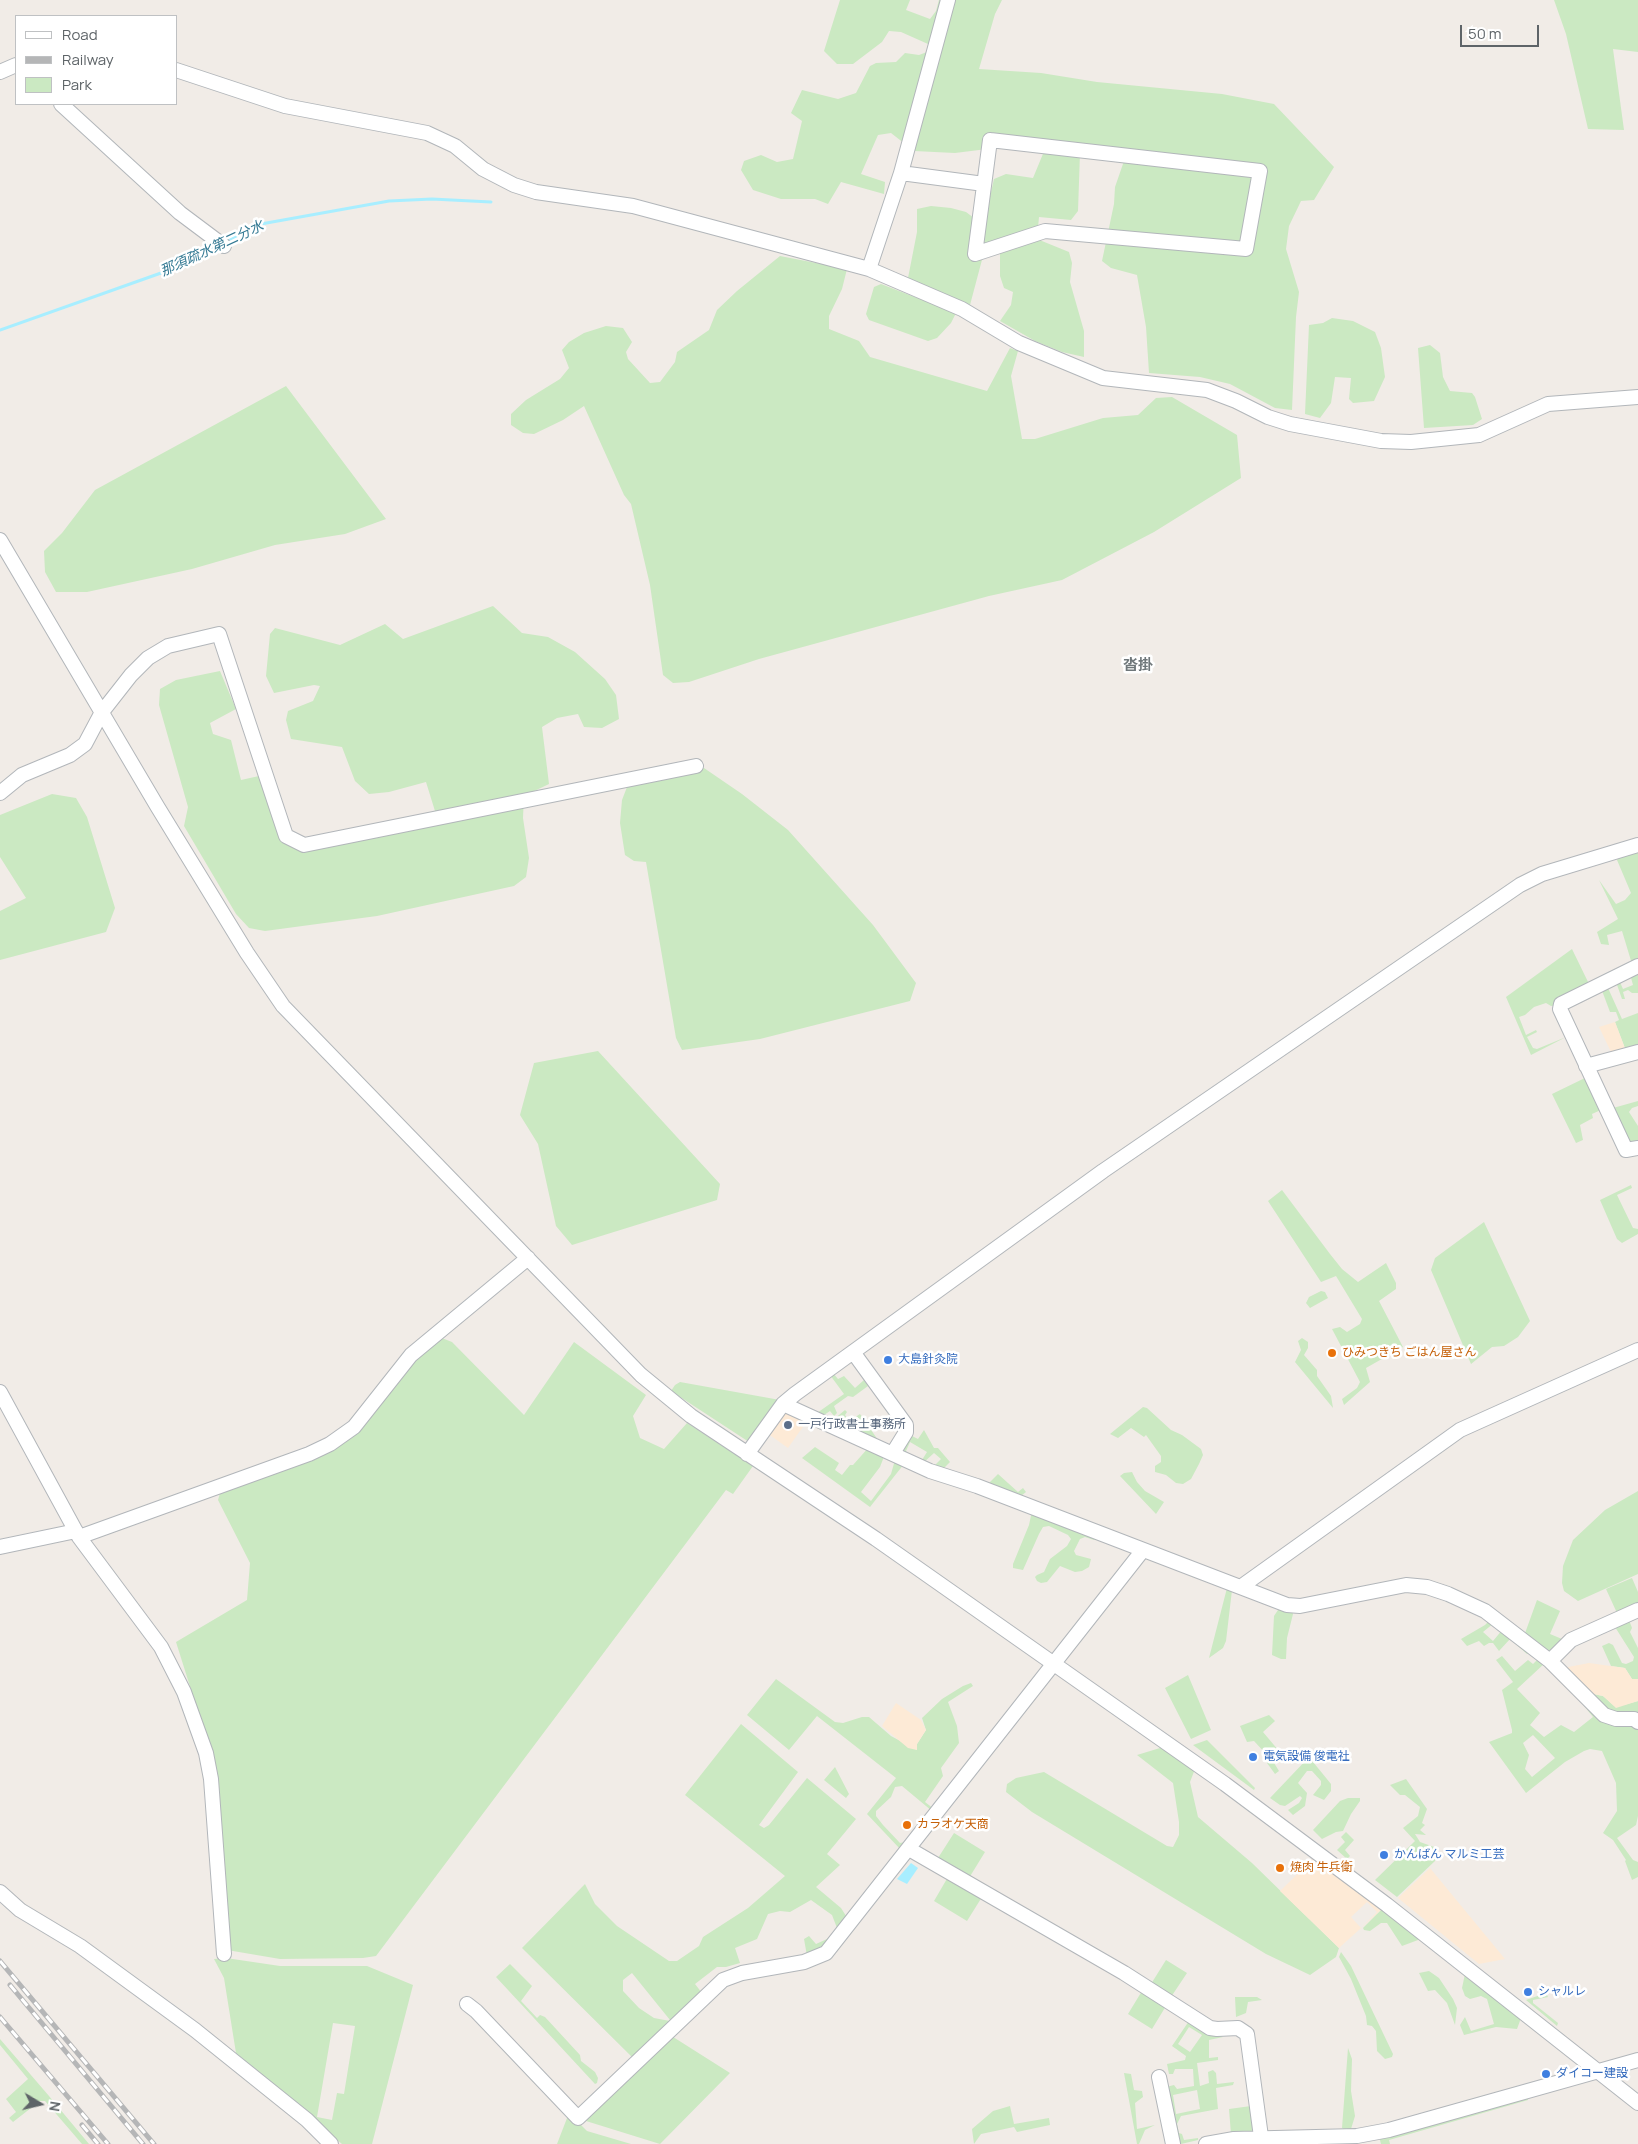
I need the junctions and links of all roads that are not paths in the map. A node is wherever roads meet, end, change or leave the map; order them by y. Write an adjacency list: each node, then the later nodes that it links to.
1 (948, 0): 6 (street)
2 (15, 65): 4 (street)
3 (178, 71): 9 (street)
4 (0, 72)
5 (62, 105): 8 (street)
6 (901, 172): 7 (street); 9 (street)
7 (984, 184): 7 (street)
8 (224, 246)
9 (869, 269): 10 (street)
10 (1638, 397)
11 (0, 540): 12 (street)
12 (102, 712): 13 (street); 14 (street); 20 (street)
13 (696, 766)
14 (0, 793)
15 (1638, 845): 22 (street)
16 (1638, 966): 18 (street)
17 (1638, 1052): 18 (street)
18 (1586, 1066): 19 (street)
19 (1638, 1148)
20 (528, 1258): 26 (street); 27 (street)
21 (1638, 1350): 30 (street)
22 (853, 1352): 24 (street); 25 (street)
23 (0, 1392): 27 (street)
24 (783, 1404): 25 (street); 26 (street)
25 (893, 1453): 29 (street)
26 (747, 1454): 33 (street)
27 (77, 1534): 28 (street); 37 (street)
28 (0, 1547)
29 (1143, 1550): 30 (street); 33 (street)
30 (1242, 1586): 32 (street)
31 (1638, 1610): 32 (street)
32 (1550, 1661): 34 (street)
33 (1053, 1664): 35 (street); 40 (street)
34 (1638, 1722)
35 (909, 1849): 38 (street); 44 (street)
36 (0, 1892): 45 (street)
37 (224, 1954)
38 (467, 2004)
39 (1638, 2060): 40 (street)
40 (1598, 2072): 42 (street); 43 (street)
41 (1159, 2077): 46 (street)
42 (1638, 2104)
43 (1341, 2140): 44 (street)
44 (1261, 2141): 47 (street)
45 (331, 2144)
46 (1173, 2144)
47 (1206, 2144)

